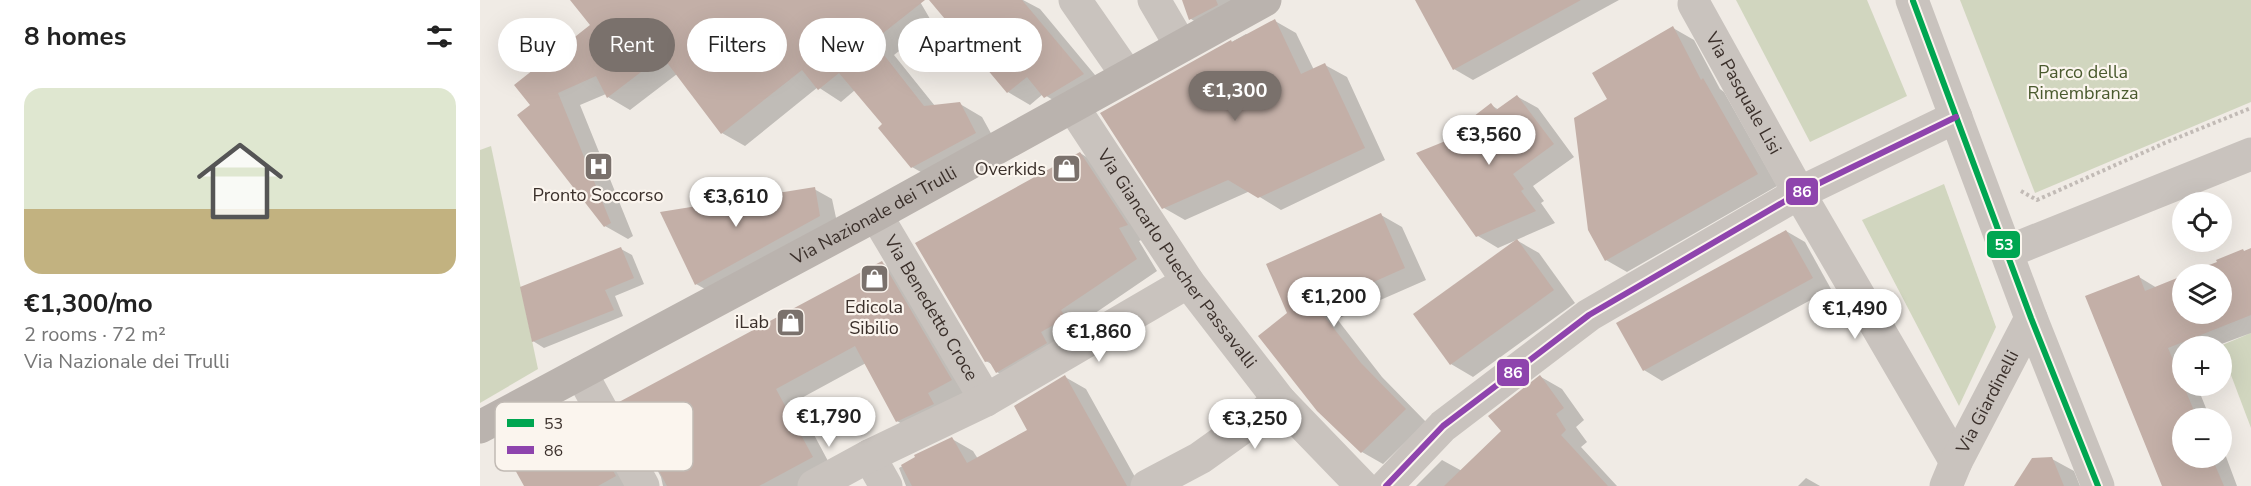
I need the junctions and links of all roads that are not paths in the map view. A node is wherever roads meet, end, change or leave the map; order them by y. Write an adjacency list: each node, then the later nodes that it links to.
1 (1075, 0): 7 (street)
2 (1154, 0): 6 (street)
3 (1265, 0): 6 (street, Via Nazionale dei Trulli)
4 (1912, 0): 9 (street)
5 (1694, 4): 11 (street, Via Pasquale Lisi)
6 (1181, 46): 7 (street, Via Nazionale dei Trulli)
7 (1127, 75): 8 (street, Via Nazionale dei Trulli)
8 (1073, 107): 12 (street, Via Nazionale dei Trulli); 14 (street, Via Giancarlo Puecher Passavalli)
9 (1956, 117): 11 (street); 13 (street)
10 (2251, 154): 13 (street)
11 (1799, 193): 25 (street, Via Pasquale Lisi); 31 (street)
12 (876, 215): 16 (street, Via Nazionale dei Trulli); 17 (street, Via Benedetto Croce)
13 (2007, 252): 15 (street)
14 (1188, 282): 17 (street); 18 (street, Via Giancarlo Puecher Passavalli)
15 (2031, 318): 25 (street, Via Giardinelli); 32 (street)
16 (581, 373): 19 (street, Via Nazionale dei Trulli); 20 (street)
17 (986, 400): 23 (street)
18 (1280, 401): 29 (street); 30 (street, Via Giancarlo Puecher Passavalli)
19 (527, 402)
20 (597, 402)
21 (495, 419): 22 (street, Via Nazionale dei Trulli)
22 (480, 427)
23 (869, 456): 27 (street); 28 (street)
24 (635, 471): 26 (street)
25 (1952, 478)
26 (643, 486)
27 (813, 486)
28 (886, 486)
29 (1147, 486)
30 (1362, 486)
31 (1386, 486)
32 (2098, 486)

